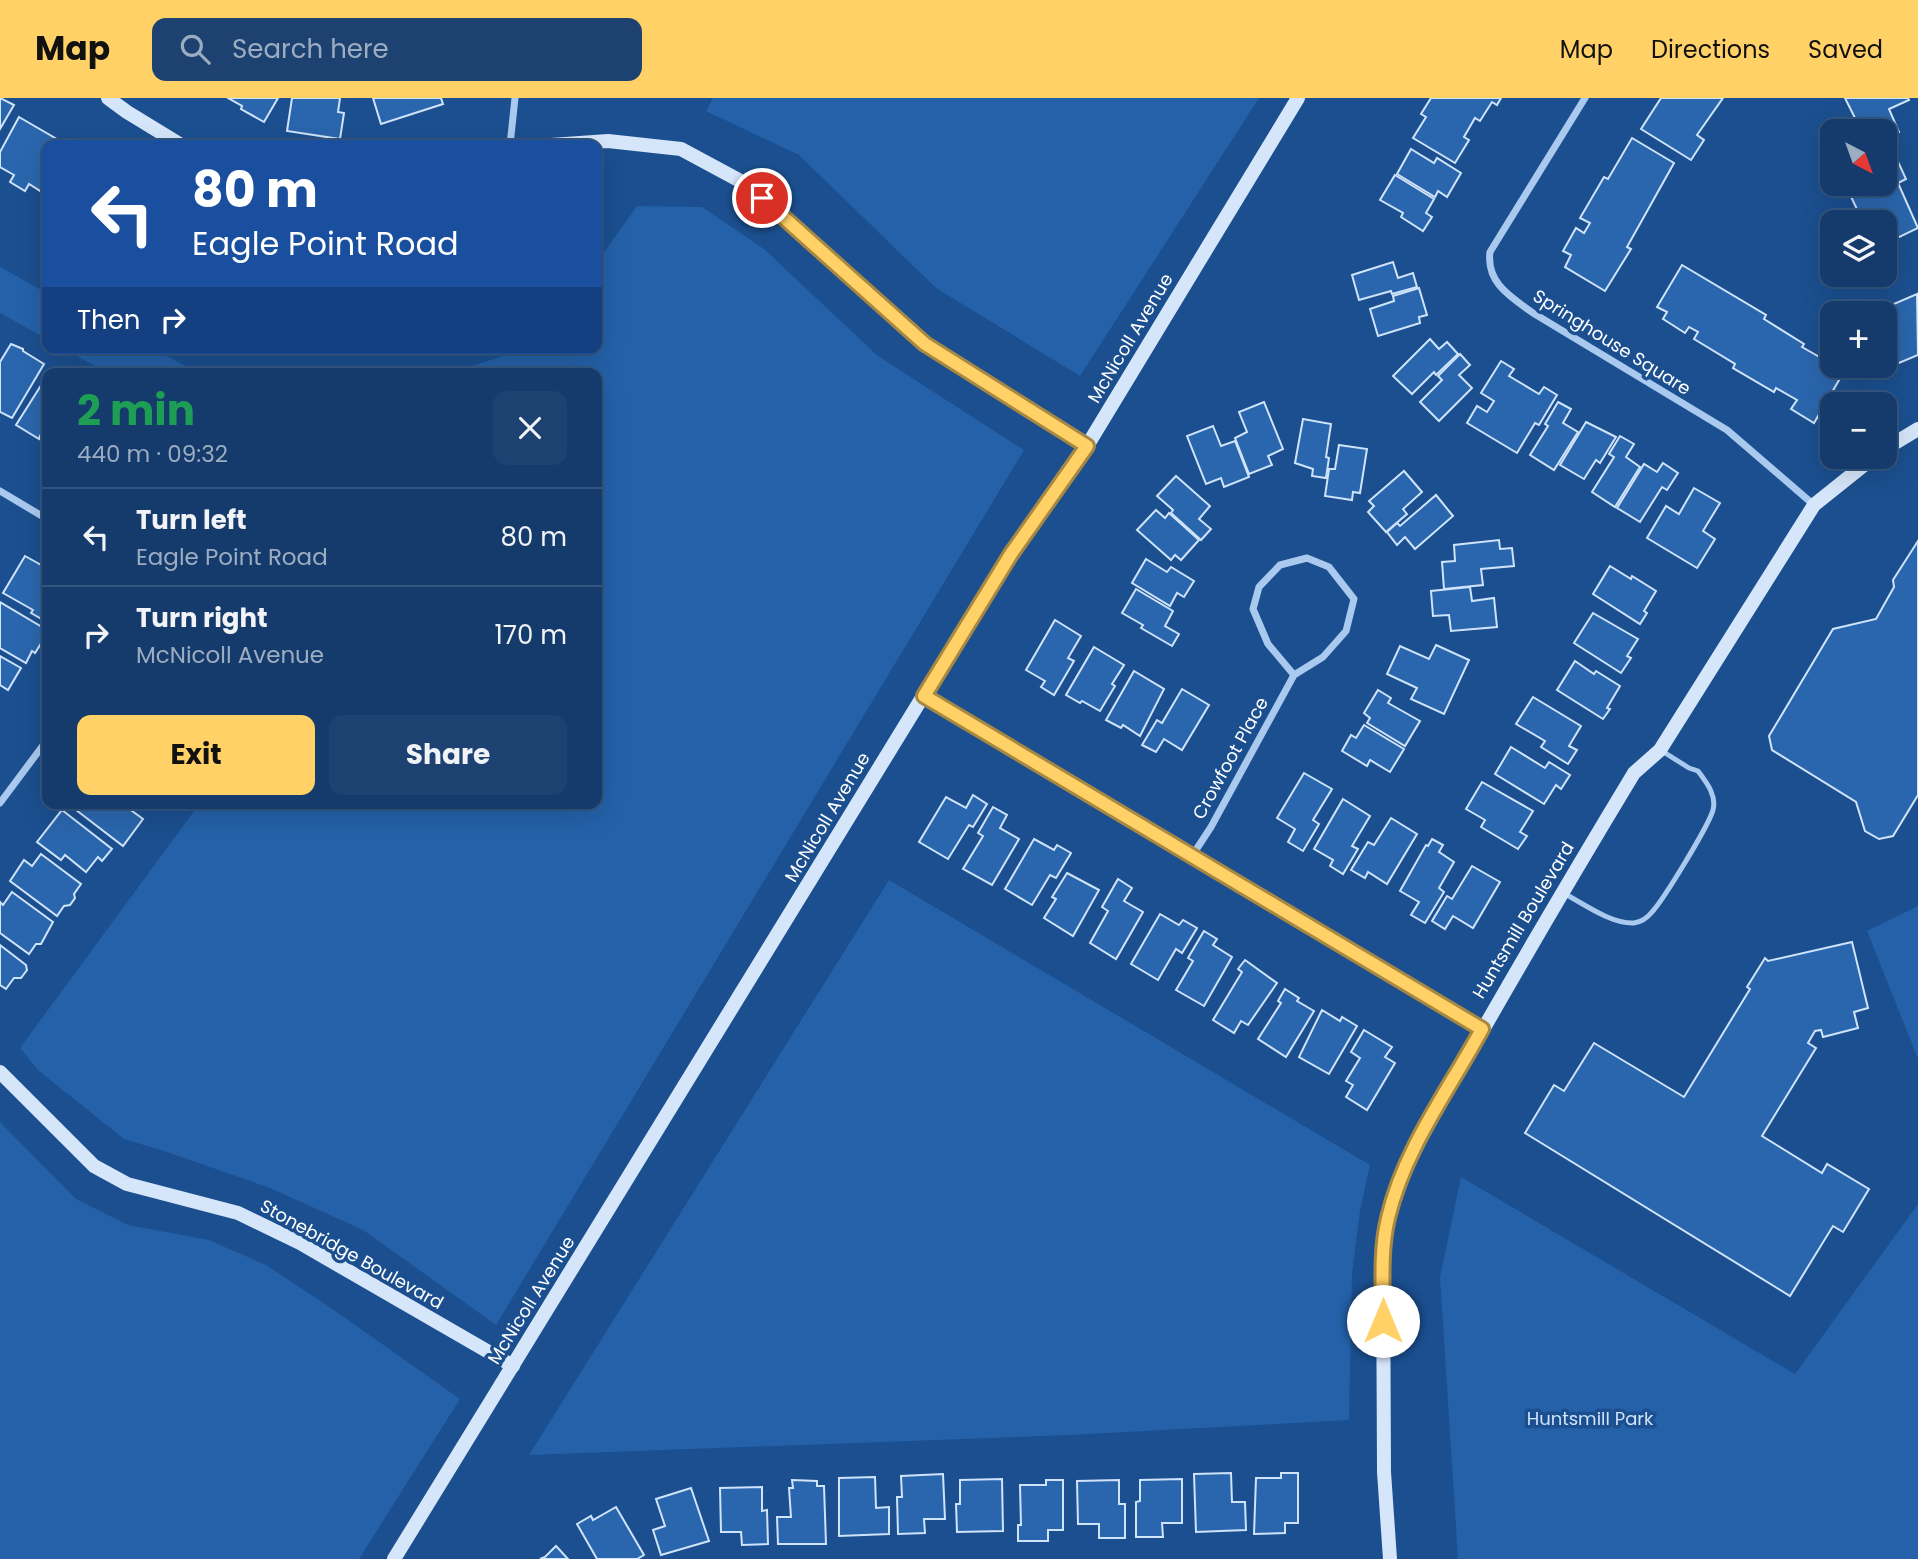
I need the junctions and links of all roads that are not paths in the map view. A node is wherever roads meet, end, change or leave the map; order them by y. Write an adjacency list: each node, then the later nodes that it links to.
1 (108, 98): 5 (street)
2 (515, 98): 6 (street)
3 (1298, 98): 10 (street, McNicoll Avenue)
4 (1585, 98): 13 (street, Springhouse Square)
5 (173, 140)
6 (511, 140)
7 (602, 141): 10 (street)
8 (1918, 429): 9 (street)
9 (1897, 442)
10 (1087, 446): 16 (street, McNicoll Avenue)
11 (1859, 469): 13 (street, Huntsmill Boulevard)
12 (0, 491): 14 (street)
13 (1814, 505): 18 (street, Huntsmill Boulevard)
14 (42, 516)
15 (1294, 675): 15 (street, Crowfoot Place); 20 (street, Crowfoot Place)
16 (924, 696): 20 (street); 24 (street, McNicoll Avenue)
17 (42, 747): 19 (street)
18 (1660, 750): 21 (street, Huntsmill Boulevard); 21 (lane)
19 (0, 803)
20 (1192, 856): 22 (street)
21 (1562, 892): 22 (street, Huntsmill Boulevard)
22 (1482, 1029): 26 (street, Huntsmill Boulevard)
23 (0, 1072): 24 (street, Stonebridge Boulevard)
24 (513, 1366): 25 (street, McNicoll Avenue)
25 (394, 1559)
26 (1390, 1559)

